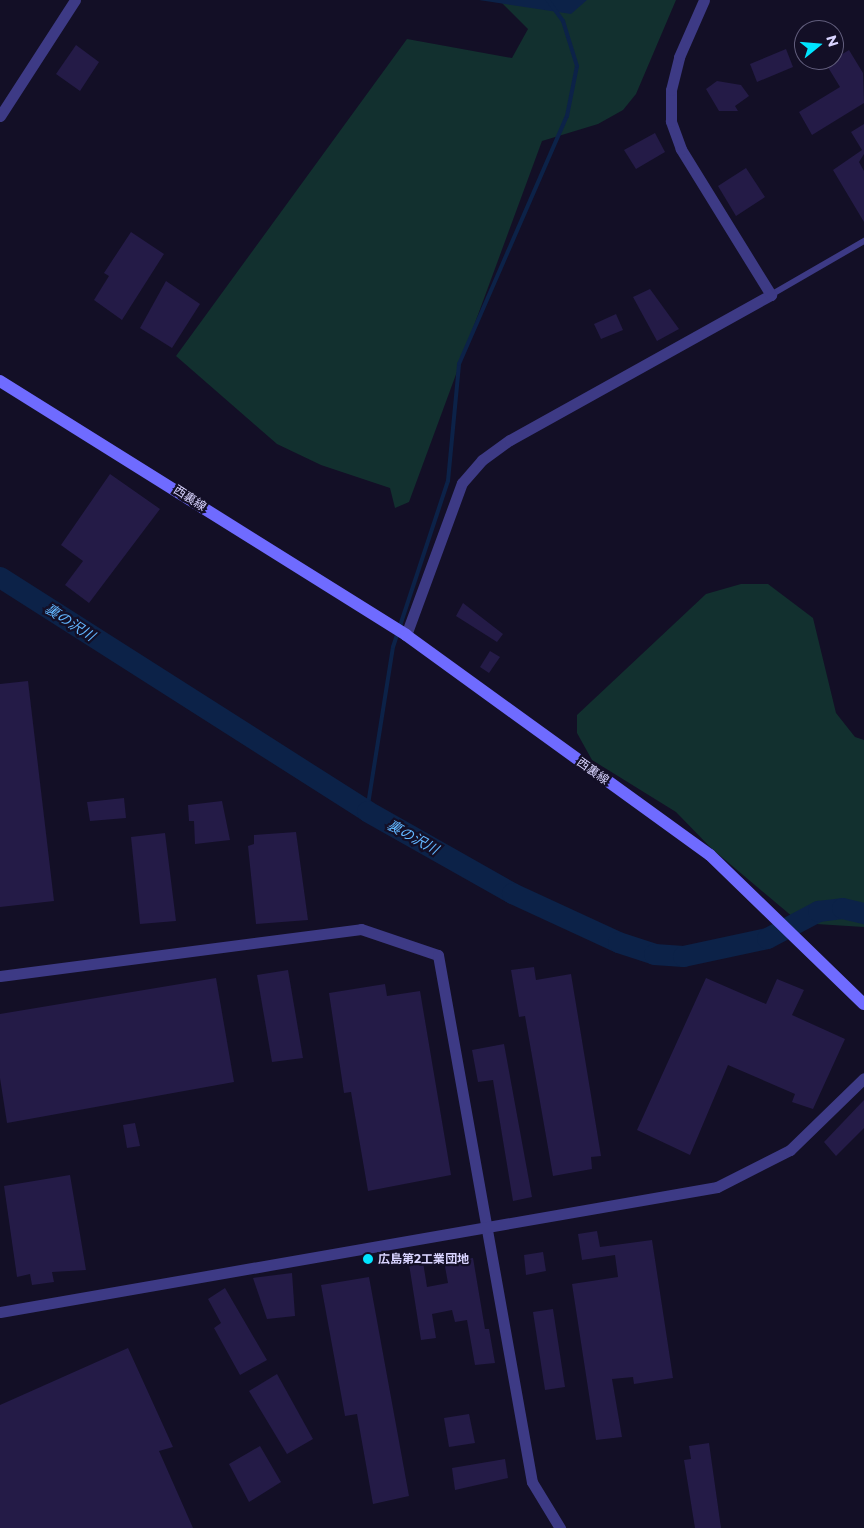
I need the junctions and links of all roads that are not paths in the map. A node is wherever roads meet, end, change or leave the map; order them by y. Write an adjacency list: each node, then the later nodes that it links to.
1 (75, 0): 3 (street)
2 (704, 0): 5 (street)
3 (0, 116)
4 (864, 241): 5 (lane)
5 (770, 295): 7 (street)
6 (0, 381): 7 (street, 西裏線)
7 (406, 635): 9 (street, 西裏線)
8 (0, 976): 11 (street)
9 (864, 1004)
10 (864, 1078): 11 (street)
11 (488, 1228): 12 (street); 13 (street)
12 (0, 1312)
13 (560, 1528)

